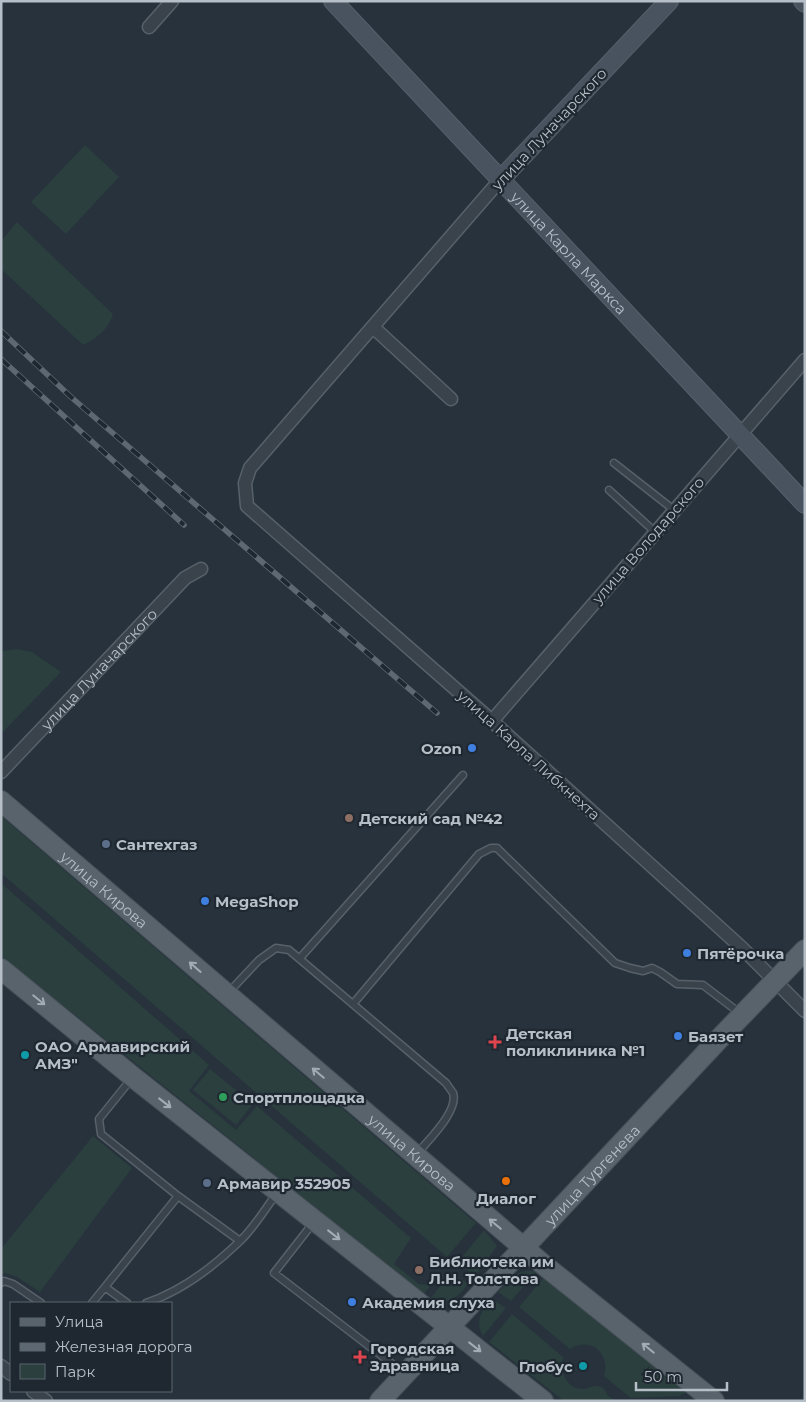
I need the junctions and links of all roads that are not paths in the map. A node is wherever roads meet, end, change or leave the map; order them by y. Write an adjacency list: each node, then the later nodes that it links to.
1 (172, 1): 4 (street)
2 (333, 1): 5 (street, улица Карла Маркса)
3 (669, 1): 5 (street, улица Луначарского)
4 (148, 27)
5 (501, 179): 6 (street, улица Луначарского); 9 (street, улица Карла Маркса)
6 (373, 326): 8 (street); 13 (street, улица Луначарского)
7 (805, 360): 9 (street, улица Володарского)
8 (451, 399)
9 (739, 434): 12 (street, улица Карла Маркса); 14 (street, улица Володарского)
10 (614, 463): 14 (lane)
11 (609, 490): 15 (lane)
12 (805, 504)
13 (247, 506): 17 (street, улица Карла Либкнехта)
14 (674, 510): 15 (street, улица Володарского)
15 (655, 532): 17 (street, улица Володарского)
16 (202, 569): 18 (street, улица Луначарского)
17 (492, 721): 24 (street, улица Карла Либкнехта)
18 (1, 772)
19 (463, 776): 22 (lane)
20 (1, 801): 25 (main road, улица Кирова, one-way to 20)
21 (805, 950): 24 (main road, улица Тургенева)
22 (300, 958): 25 (lane); 26 (lane)
23 (1, 969): 29 (main road, one-way to 29)
24 (774, 981): 27 (street, улица Карла Либкнехта); 28 (main road, улица Тургенева)
25 (226, 995): 30 (main road, улица Кирова, one-way to 25)
26 (352, 1004): 28 (lane); 30 (lane)
27 (805, 1010)
28 (742, 1015): 35 (main road, улица Тургенева)
29 (133, 1077): 31 (main road, one-way to 31); 32 (lane)
30 (415, 1156): 35 (main road, улица Кирова, one-way to 30)
31 (278, 1192): 33 (main road); 34 (lane)
32 (178, 1196): 34 (lane); 37 (lane)
33 (314, 1220): 42 (main road, one-way to 42); 43 (lane)
34 (240, 1241): 41 (lane)
35 (523, 1248): 42 (main road, улица Тургенева); 48 (main road, улица Кирова, one-way to 35)
36 (1, 1283): 38 (lane)
37 (105, 1287): 39 (lane); 40 (lane)
38 (39, 1302)
39 (93, 1302)
40 (126, 1302)
41 (148, 1302)
42 (448, 1326): 43 (main road, улица Тургенева); 47 (main road, one-way to 47)
43 (405, 1374): 46 (main road, улица Тургенева)
44 (33, 1392): 45 (street)
45 (46, 1401)
46 (380, 1401)
47 (544, 1401)
48 (714, 1401)

